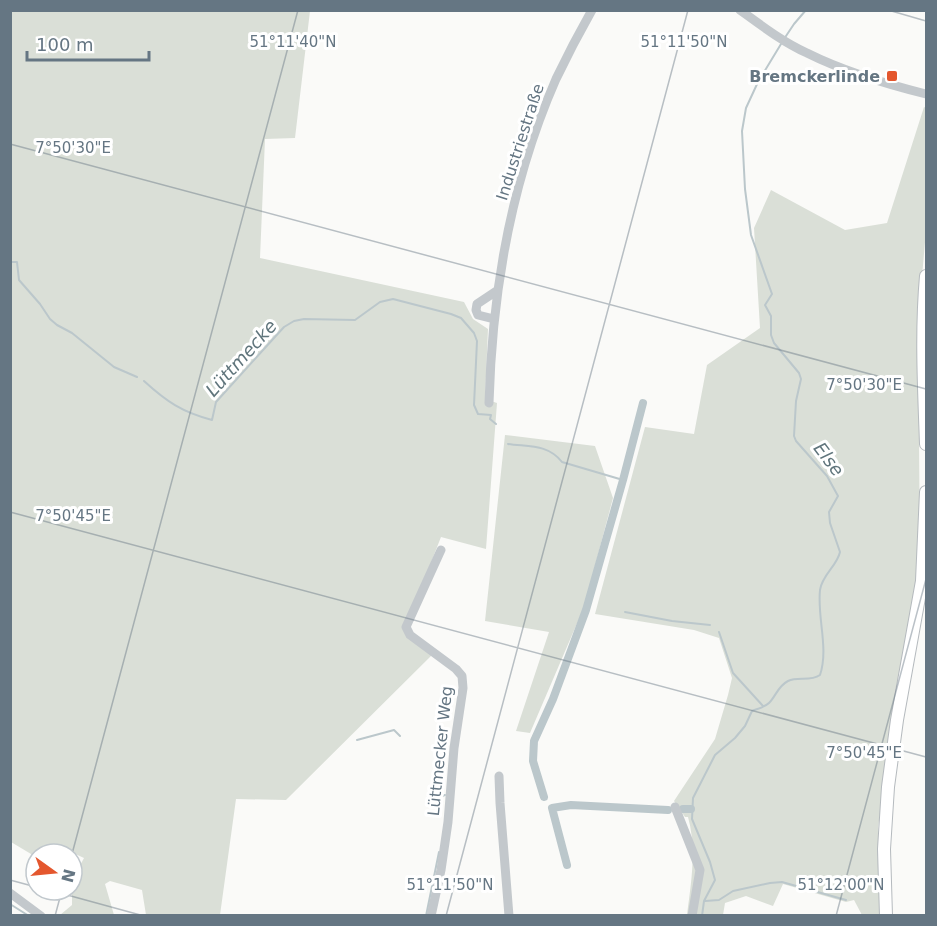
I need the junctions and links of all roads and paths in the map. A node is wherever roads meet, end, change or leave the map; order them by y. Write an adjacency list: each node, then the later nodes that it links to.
1 (592, 10): 5 (street, Industriestraße)
2 (740, 10): 3 (street)
3 (927, 94)
4 (927, 276): 6 (main road)
5 (498, 290): 7 (street, Industriestraße); 7 (street)
6 (925, 317): 9 (main road)
7 (494, 319): 8 (street, Industriestraße)
8 (489, 404)
9 (927, 444)
10 (927, 492): 19 (main road)
11 (441, 550): 16 (street, Lüttmecker Weg)
12 (499, 776): 17 (street)
13 (675, 807): 18 (street)
14 (10, 893): 15 (street)
15 (41, 915)
16 (431, 915)
17 (509, 915)
18 (692, 915)
19 (886, 915)

